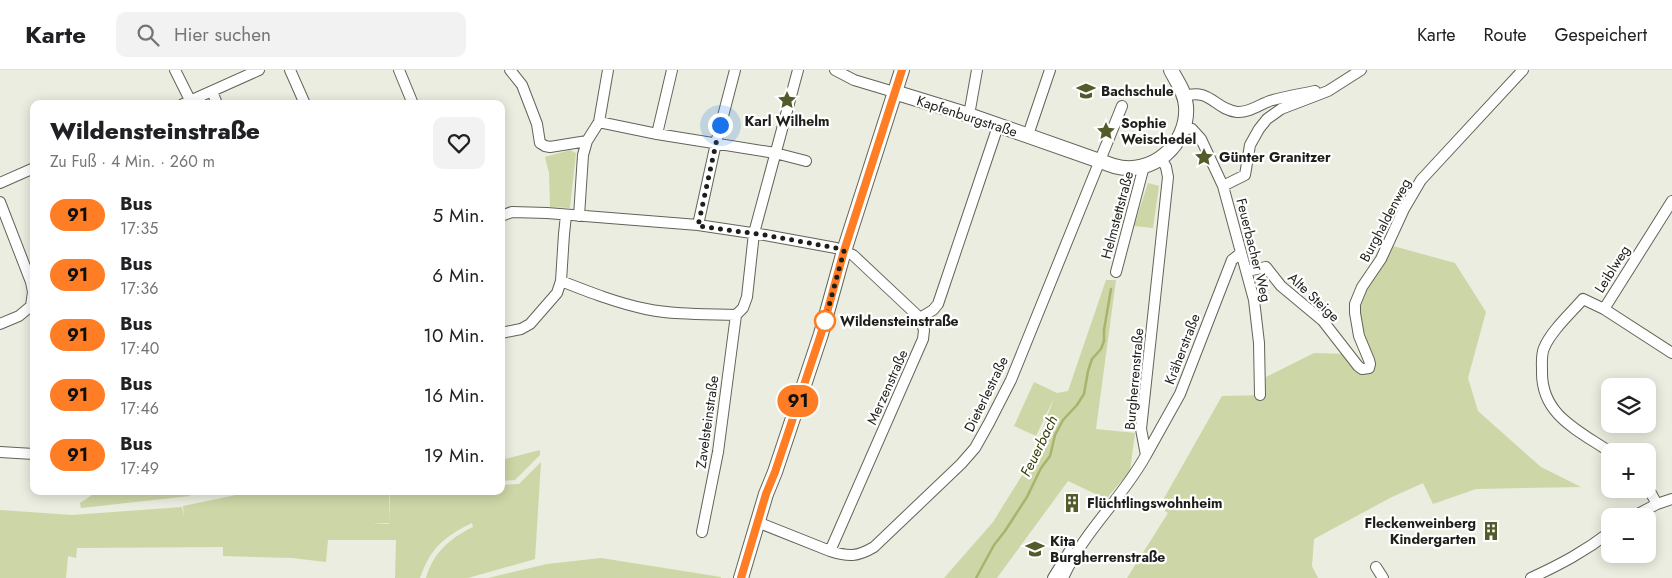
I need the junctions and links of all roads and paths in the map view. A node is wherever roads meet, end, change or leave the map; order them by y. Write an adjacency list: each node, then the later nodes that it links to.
1 (174, 70): 21 (street)
2 (259, 70): 18 (street)
3 (290, 70): 24 (street)
4 (399, 70): 25 (street)
5 (510, 70): 33 (street)
6 (608, 70): 28 (street)
7 (672, 70): 31 (street)
8 (736, 70): 34 (street)
9 (798, 70): 35 (street, Zavelsteinstraße)
10 (835, 70): 19 (street, Kapfenburgstraße)
11 (902, 70): 19 (main road)
12 (977, 70): 27 (street)
13 (1050, 70): 32 (street)
14 (1171, 70): 20 (main road)
15 (1361, 70): 17 (street)
16 (1523, 70): 63 (street, Burghaldenweg)
17 (1328, 90): 20 (street); 42 (street)
18 (212, 91): 22 (street); 23 (street)
19 (894, 92): 27 (main road, Kapfenburgstraße); 50 (main road)
20 (1184, 96): 30 (main road)
21 (185, 100)
22 (191, 100)
23 (215, 100)
24 (303, 100)
25 (411, 100)
26 (1122, 106): 38 (street, Dieterlestraße)
27 (969, 115): 29 (main road, Kapfenburgstraße)
28 (600, 122): 31 (street); 33 (street)
29 (998, 126): 32 (main road, Kapfenburgstraße); 59 (street)
30 (1184, 128): 36 (main road); 42 (street, Feuerbacher Weg)
31 (657, 134): 34 (street)
32 (1028, 135): 38 (main road, Kapfenburgstraße)
33 (587, 141): 47 (street)
34 (716, 143): 35 (street); 48 (street)
35 (775, 153): 37 (street); 49 (street, Zavelsteinstraße)
36 (1161, 158): 39 (main road); 68 (street, Burgherrenstraße)
37 (806, 161)
38 (1100, 162): 39 (main road, Kapfenburgstraße); 77 (street, Dieterlestraße)
39 (1144, 166): 53 (street, Helmstettstraße)
40 (30, 170): 41 (street)
41 (0, 183)
42 (1224, 186): 51 (street, Feuerbacher Weg)
43 (1672, 201): 57 (street, Leiblweg)
44 (0, 202): 54 (street)
45 (505, 215): 46 (street)
46 (566, 215): 47 (street); 55 (street)
47 (579, 216): 48 (street)
48 (698, 226): 49 (street)
49 (754, 233): 50 (street); 58 (street, Zavelsteinstraße)
50 (844, 251): 59 (street); 73 (main road)
51 (1241, 253): 52 (street, Feuerbacher Weg); 68 (street, Kräherstraße)
52 (1247, 271): 63 (street, Alte Steige); 64 (street, Feuerbacher Weg)
53 (1116, 272)
54 (30, 279)
55 (561, 281): 58 (street); 61 (street)
56 (30, 309): 60 (street)
57 (1604, 309): 62 (street, Leiblweg); 65 (street)
58 (736, 314): 74 (street, Zavelsteinstraße)
59 (920, 318): 77 (street, Merzenstraße)
60 (0, 324)
61 (505, 332)
62 (1672, 353)
63 (1366, 355)
64 (1260, 395)
65 (1601, 446)
66 (0, 452): 67 (street)
67 (30, 454)
68 (1146, 455): 76 (street)
69 (1653, 498): 71 (street)
70 (1672, 499): 71 (street)
71 (1656, 504): 72 (street)
72 (1649, 508)
73 (757, 522): 77 (street, Dieterlestraße); 79 (main road)
74 (702, 532)
75 (1601, 539): 83 (street)
76 (1083, 541): 80 (street); 81 (street)
77 (830, 551)
78 (1376, 567): 82 (street)
79 (741, 578)
80 (1053, 578)
81 (1063, 578)
82 (1384, 578)
83 (1531, 578)

